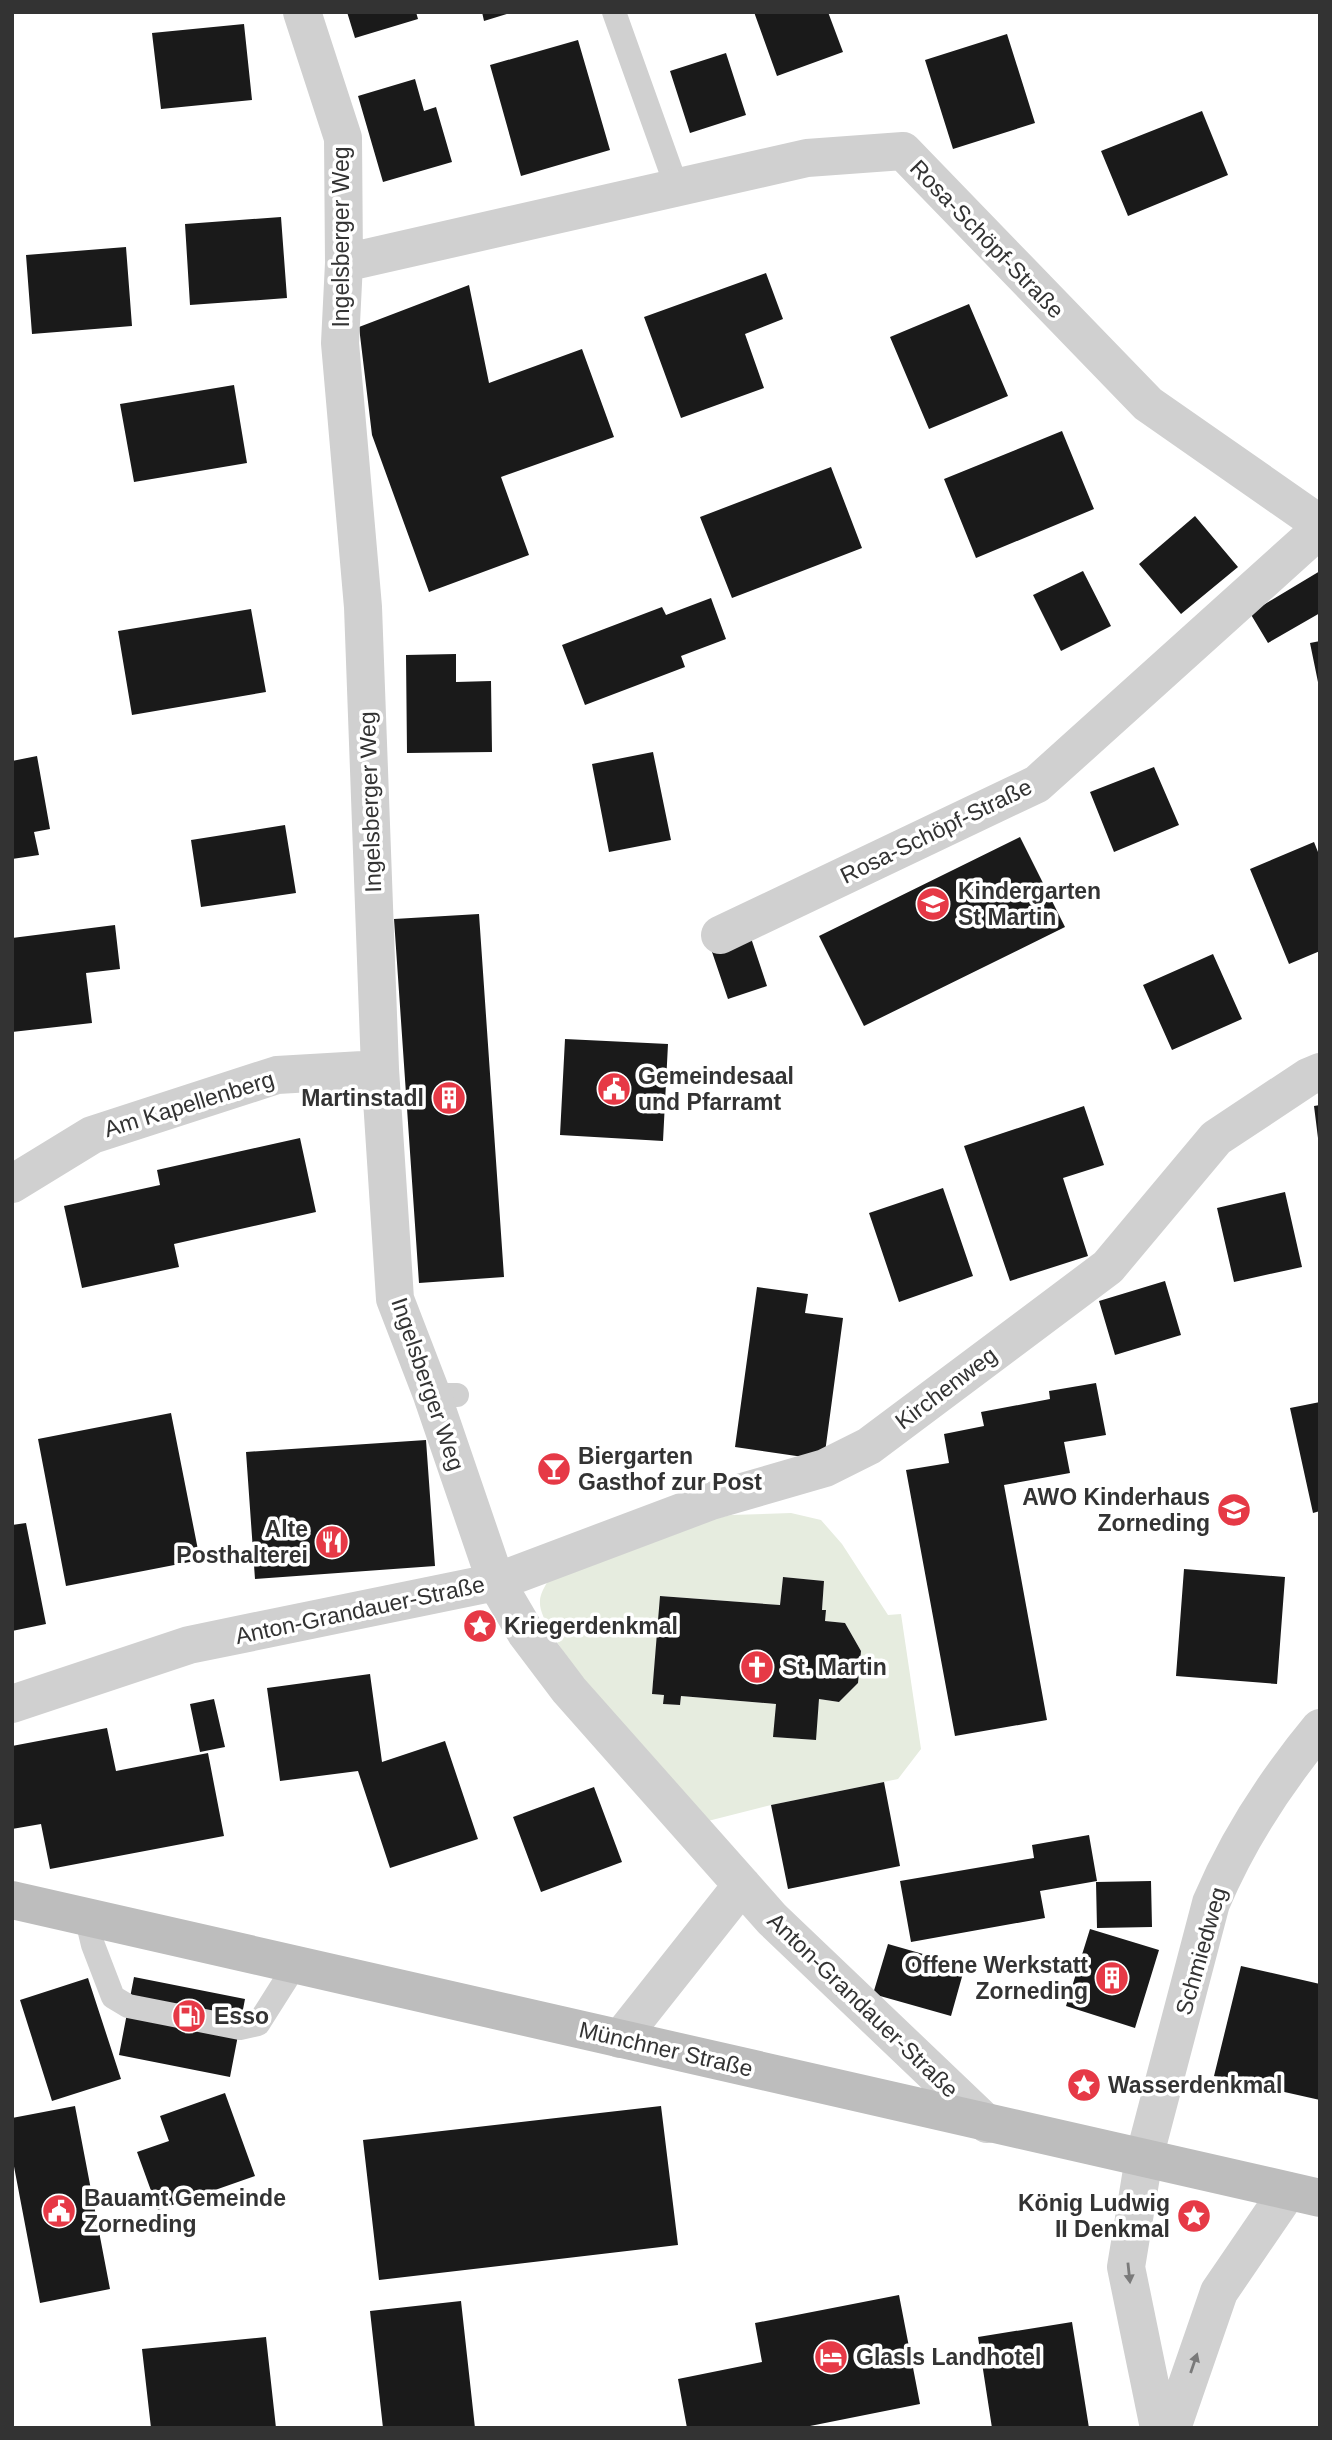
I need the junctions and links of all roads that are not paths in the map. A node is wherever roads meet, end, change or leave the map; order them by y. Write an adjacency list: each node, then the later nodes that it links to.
1 (302, 12): 4 (street, Ingelsberger Weg)
2 (614, 12): 3 (lane)
3 (677, 188): 4 (street, Rosa-Schöpf-Straße); 5 (street, Rosa-Schöpf-Straße)
4 (344, 263): 8 (street, Ingelsberger Weg)
5 (1320, 524)
6 (1320, 529): 7 (street, Rosa-Schöpf-Straße)
7 (720, 935)
8 (380, 1069): 10 (street, Am Kapellenberg); 11 (street, Ingelsberger Weg)
9 (1320, 1072): 11 (street, Kirchenweg)
10 (12, 1184)
11 (496, 1582): 12 (street, Anton-Grandauer-Straße); 14 (street, Anton-Grandauer-Straße)
12 (12, 1704)
13 (1320, 1728): 20 (street, Schmiedweg)
14 (742, 1885): 18 (street); 19 (street, Anton-Grandauer-Straße)
15 (12, 1900): 16 (street, Münchner Straße)
16 (86, 1916): 17 (street, Münchner Straße); 17 (lane)
17 (296, 1964): 18 (street, Münchner Straße)
18 (620, 2039): 19 (street, Münchner Straße)
19 (986, 2124): 20 (street, Münchner Straße)
20 (1144, 2158): 21 (street, Münchner Straße); 22 (street, Schmiedweg, one-way to 22)
21 (1304, 2195): 23 (street, one-way to 21)
22 (1159, 2428)
23 (1172, 2428)

